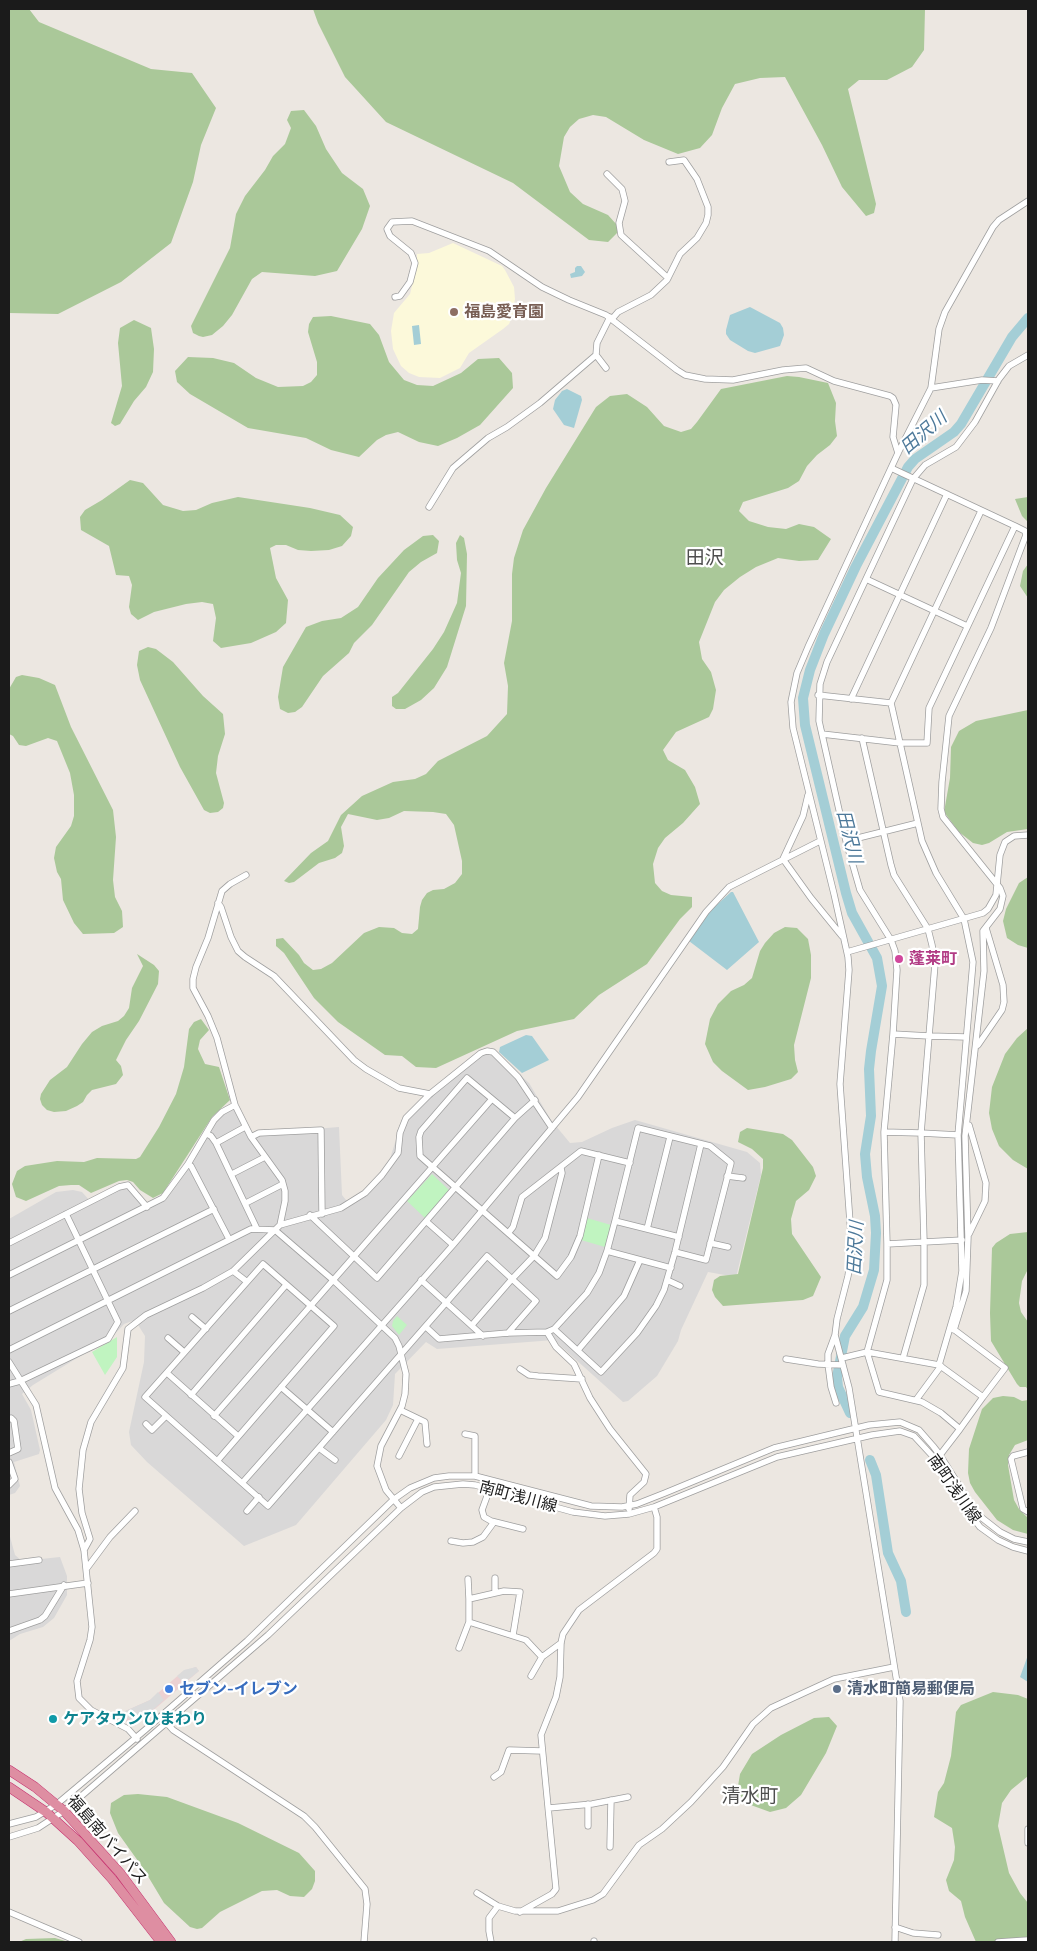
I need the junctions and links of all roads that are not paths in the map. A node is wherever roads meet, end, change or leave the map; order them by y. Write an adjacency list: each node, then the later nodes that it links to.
1 (669, 162): 4 (street)
2 (608, 174): 4 (street)
3 (1028, 201): 11 (street)
4 (668, 278): 6 (street)
5 (395, 297): 6 (street)
6 (611, 318): 7 (street); 12 (street)
7 (596, 354): 9 (street); 16 (street)
8 (1028, 355): 10 (street)
9 (606, 368)
10 (995, 380): 11 (street); 14 (street)
11 (931, 388): 12 (street)
12 (898, 453): 13 (street)
13 (891, 468): 14 (street); 29 (street)
14 (914, 479): 15 (street); 19 (street)
15 (947, 494): 17 (street); 20 (street)
16 (429, 507)
17 (981, 510): 18 (street); 21 (street)
18 (1015, 526): 22 (street); 37 (street)
19 (866, 579): 20 (street); 23 (street)
20 (901, 595): 21 (street); 24 (street)
21 (934, 611): 22 (street); 25 (street)
22 (967, 626): 28 (street)
23 (818, 695): 24 (street); 26 (street)
24 (851, 699): 25 (street)
25 (891, 703): 28 (street)
26 (822, 734): 27 (street); 33 (street)
27 (862, 738): 28 (street); 31 (street)
28 (900, 743): 30 (street)
29 (809, 793): 34 (street); 35 (street)
30 (918, 823): 31 (street); 39 (street)
31 (883, 832): 33 (street); 41 (street)
32 (1028, 835): 37 (street)
33 (846, 840): 43 (street)
34 (820, 841): 35 (street); 42 (street)
35 (784, 859): 42 (street); 56 (street)
36 (246, 875): 38 (street)
37 (997, 884): 39 (street); 40 (street)
38 (218, 903): 49 (street); 52 (street)
39 (964, 919): 41 (street); 47 (street)
40 (986, 928): 48 (street); 48 (street)
41 (928, 929): 43 (street); 46 (street)
42 (844, 937): 44 (street)
43 (891, 940): 44 (street); 45 (street)
44 (847, 952): 129 (street)
45 (893, 1034): 46 (street); 57 (street)
46 (929, 1036): 47 (street); 58 (street)
47 (966, 1037): 60 (street)
48 (976, 1046): 54 (street)
49 (430, 1094): 51 (street); 81 (street)
50 (492, 1099): 53 (street); 69 (street); 69 (street)
51 (535, 1100): 53 (street); 56 (street)
52 (235, 1105): 55 (street); 59 (street)
53 (515, 1118): 75 (street)
54 (968, 1120): 92 (street); 92 (street)
55 (246, 1127): 61 (street); 63 (street)
56 (552, 1128): 79 (street)
57 (884, 1132): 58 (street); 97 (street)
58 (921, 1133): 60 (street); 95 (street)
59 (207, 1134): 63 (street); 68 (street)
60 (958, 1135): 92 (street)
61 (251, 1137): 66 (street); 81 (street)
62 (670, 1137): 64 (street); 67 (street); 87 (street)
63 (216, 1143): 71 (street)
64 (701, 1144): 72 (street); 90 (street)
65 (599, 1155): 67 (street); 70 (street); 103 (street)
66 (265, 1157): 71 (street); 74 (street)
67 (630, 1163): 83 (street)
68 (188, 1164): 77 (street); 78 (street)
69 (432, 1166): 75 (street); 102 (street)
70 (561, 1168): 89 (street); 103 (street)
71 (232, 1174): 76 (street)
72 (727, 1176): 73 (street); 96 (street)
73 (743, 1178)
74 (284, 1184): 76 (street); 85 (street)
75 (456, 1187): 79 (street); 84 (street)
76 (246, 1203): 86 (street)
77 (148, 1206): 80 (street); 93 (street)
78 (214, 1210): 91 (street); 106 (street)
79 (482, 1210): 89 (street); 98 (street)
80 (66, 1214): 93 (street); 94 (street)
81 (322, 1214): 82 (street)
82 (310, 1215): 85 (street); 102 (street)
83 (615, 1220): 87 (street); 100 (street)
84 (427, 1222): 98 (street); 102 (street)
85 (280, 1225): 88 (street)
86 (257, 1229): 88 (street); 91 (street)
87 (647, 1229): 90 (street)
88 (275, 1230): 107 (street); 110 (street)
89 (509, 1232): 103 (street)
90 (679, 1237): 101 (street)
91 (229, 1239): 116 (street)
92 (965, 1239): 95 (street); 124 (street)
93 (79, 1240): 106 (street); 108 (street)
94 (9, 1242)
95 (924, 1242): 97 (street); 137 (street)
96 (710, 1243): 99 (street); 101 (street)
97 (887, 1244): 135 (street)
98 (453, 1245): 111 (street)
99 (728, 1248)
100 (607, 1251): 104 (street); 126 (street)
101 (675, 1252): 105 (street)
102 (354, 1256): 110 (street)
103 (534, 1256): 109 (street)
104 (640, 1260): 105 (street); 133 (street)
105 (671, 1268): 112 (street)
106 (93, 1270): 116 (street); 119 (street)
107 (233, 1271): 113 (street); 192 (street)
108 (9, 1276)
109 (512, 1278): 117 (street); 122 (street); 128 (street)
110 (332, 1280): 118 (street); 121 (street)
111 (421, 1280): 117 (street); 121 (street)
112 (667, 1280): 115 (street); 133 (street)
113 (246, 1281): 114 (street); 125 (street)
114 (286, 1285): 118 (street); 149 (street)
115 (680, 1286)
116 (108, 1300): 132 (street); 146 (street)
117 (447, 1303): 122 (street); 123 (street)
118 (310, 1305): 148 (street); 156 (street)
119 (9, 1312)
120 (192, 1317): 125 (street)
121 (381, 1326): 136 (street); 153 (street)
122 (472, 1326): 130 (street)
123 (426, 1327): 130 (street); 136 (street)
124 (952, 1328): 142 (street); 150 (street)
125 (206, 1329): 134 (street)
126 (554, 1329): 127 (street); 133 (street)
127 (547, 1332): 128 (street); 145 (street)
128 (508, 1333): 130 (street)
129 (835, 1335): 139 (street); 141 (street)
130 (483, 1336)
131 (168, 1338): 134 (street)
132 (9, 1350)
133 (578, 1350)
134 (184, 1352): 144 (street)
135 (867, 1352): 137 (street); 139 (street); 151 (street)
136 (402, 1354): 154 (street); 162 (street)
137 (903, 1358): 142 (street)
138 (786, 1359): 141 (street)
139 (842, 1361): 141 (street); 161 (street)
140 (9, 1362): 146 (street)
141 (828, 1364): 152 (street)
142 (940, 1365): 150 (street); 151 (street)
143 (520, 1369): 145 (street)
144 (167, 1373): 149 (street); 155 (street)
145 (582, 1379): 181 (street)
146 (20, 1380): 147 (street); 192 (street)
147 (9, 1384)
148 (281, 1387): 153 (street); 164 (street)
149 (191, 1394): 156 (street)
150 (983, 1397): 160 (street)
151 (916, 1400): 160 (street)
152 (836, 1403)
153 (307, 1409): 162 (street); 176 (street)
154 (400, 1410): 158 (street); 180 (street)
155 (166, 1416): 159 (street); 172 (street)
156 (214, 1416): 164 (street)
157 (9, 1419): 168 (street)
158 (418, 1419): 166 (street); 171 (street)
159 (146, 1424)
160 (960, 1428): 170 (street)
161 (855, 1429): 165 (street); 170 (street, 南町浅川線); 181 (street, 南町浅川線)
162 (333, 1432): 167 (street)
163 (465, 1434): 175 (street)
164 (238, 1436): 172 (street)
165 (856, 1439): 182 (street, 南町浅川線); 193 (street, 南町浅川線); 210 (street)
166 (427, 1444)
167 (319, 1448): 173 (street); 179 (street)
168 (9, 1452)
169 (1028, 1452): 186 (street)
170 (940, 1455): 191 (street, 南町浅川線)
171 (399, 1456)
172 (218, 1460): 176 (street)
173 (335, 1460)
174 (9, 1462): 177 (street)
175 (475, 1476): 180 (street, 南町浅川線); 181 (street, 南町浅川線)
176 (243, 1482): 179 (street)
177 (9, 1485)
178 (490, 1488): 183 (street, 南町浅川線); 187 (street, 南町浅川線); 188 (street)
179 (259, 1497): 185 (street)
180 (393, 1500): 183 (street); 213 (street, 南町浅川線)
181 (629, 1506): 187 (street)
182 (654, 1507): 187 (street, 南町浅川線); 207 (street)
183 (401, 1508): 212 (street, 南町浅川線)
184 (135, 1510): 196 (street)
185 (246, 1511)
186 (1028, 1512)
187 (629, 1514)
188 (494, 1522): 189 (street); 190 (street)
189 (523, 1529)
190 (451, 1541)
191 (1028, 1542)
192 (84, 1550): 196 (street)
193 (1028, 1551)
194 (39, 1560): 195 (street)
195 (9, 1564)
196 (87, 1568): 199 (street)
197 (495, 1578): 201 (street)
198 (468, 1579): 203 (street)
199 (88, 1583): 200 (street); 213 (street)
200 (64, 1585): 202 (street); 205 (street)
201 (495, 1593): 203 (street); 206 (street)
202 (9, 1594)
203 (468, 1599): 204 (street)
204 (469, 1622): 206 (street); 208 (street)
205 (9, 1631)
206 (513, 1635): 209 (street)
207 (561, 1643): 209 (street); 215 (street)
208 (459, 1648)
209 (542, 1657): 211 (street)
210 (894, 1667): 235 (street); 236 (street)
211 (531, 1676)
212 (166, 1722): 214 (street, 南町浅川線); 242 (street)
213 (136, 1737): 214 (street); 222 (street, 南町浅川線)
214 (142, 1744): 222 (street, 南町浅川線)
215 (542, 1751): 217 (street); 223 (street)
216 (9, 1770): 222 (highway, 福島南バイパス)
217 (494, 1778)
218 (9, 1787): 224 (highway, 福島南バイパス)
219 (628, 1797): 220 (street)
220 (611, 1800): 221 (street); 231 (street)
221 (588, 1804): 223 (street); 227 (street)
222 (60, 1807): 224 (street); 225 (street, 南町浅川線); 241 (highway, 福島南バイパス)
223 (548, 1808): 235 (street)
224 (46, 1812): 225 (highway, 福島南バイパス); 226 (street)
225 (53, 1819): 229 (street, 南町浅川線); 240 (highway, 福島南バイパス)
226 (9, 1824)
227 (588, 1826)
228 (1028, 1829): 230 (street)
229 (9, 1836)
230 (1028, 1843)
231 (610, 1847)
232 (477, 1893): 233 (street)
233 (498, 1906): 235 (street); 243 (street)
234 (9, 1912): 239 (street)
235 (520, 1912)
236 (895, 1928): 237 (street); 244 (street)
237 (938, 1936)
238 (1028, 1940): 245 (street)
239 (79, 1942)
240 (161, 1942)
241 (172, 1942)
242 (364, 1942)
243 (491, 1942)
244 (895, 1942)
245 (998, 1942)

